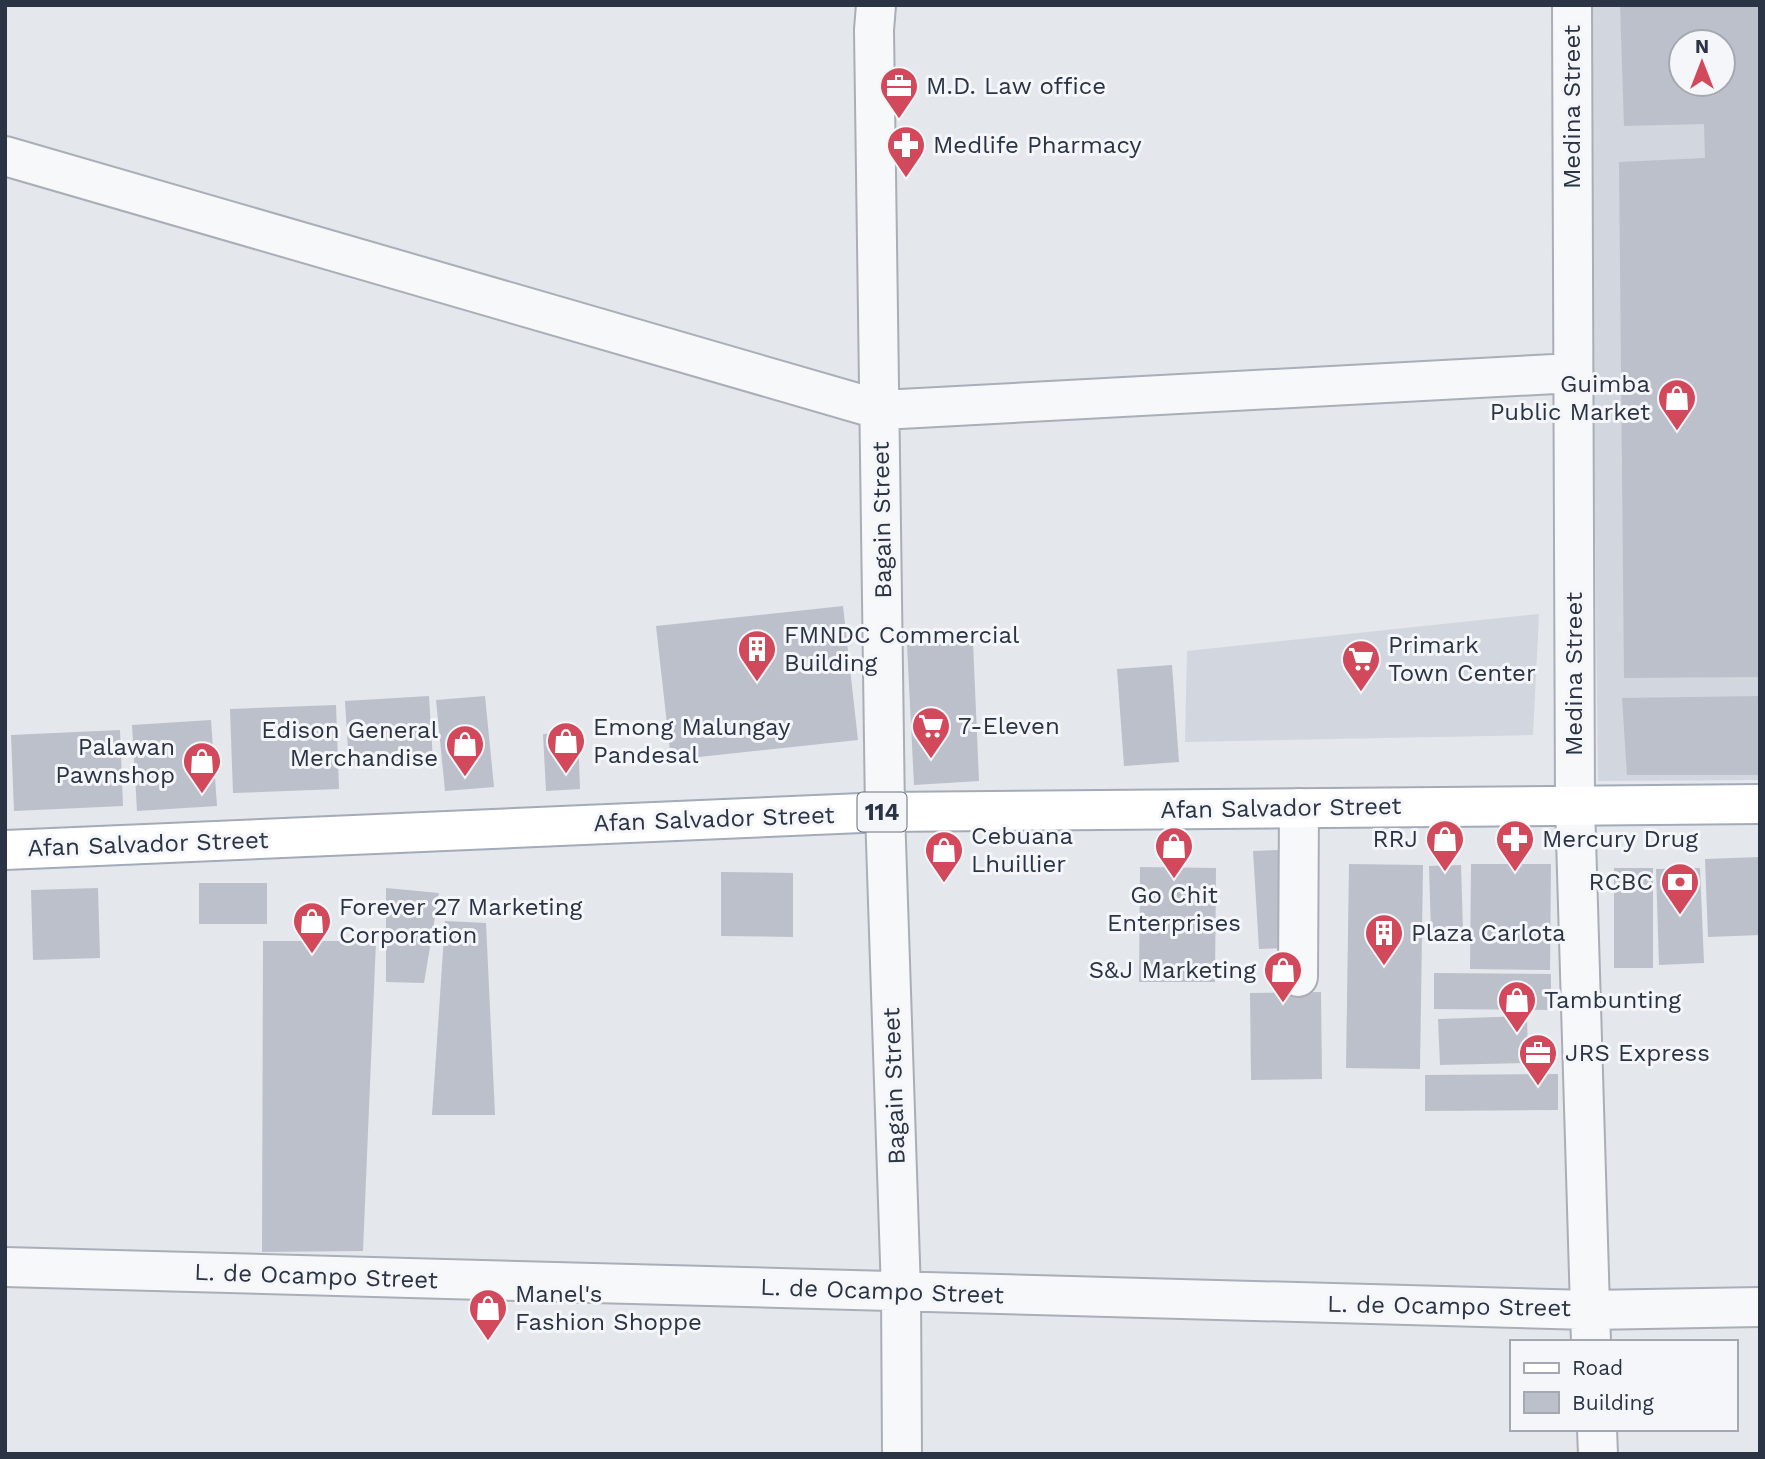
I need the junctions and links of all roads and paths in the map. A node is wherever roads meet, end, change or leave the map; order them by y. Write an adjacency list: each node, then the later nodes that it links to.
1 (876, 5): 5 (street, Bagain Street)
2 (1572, 5): 4 (street, Medina Street)
3 (5, 156): 5 (street)
4 (1573, 373): 5 (street); 7 (street, Medina Street)
5 (881, 410): 9 (street, Bagain Street)
6 (1760, 804): 7 (main road, Afan Salvador Street / 114)
7 (1575, 805): 8 (main road, Afan Salvador Street / 114); 15 (street, Medina Street)
8 (1299, 808): 9 (main road, Afan Salvador Street / 114); 11 (street)
9 (885, 812): 10 (main road, Afan Salvador Street / 114); 13 (street, Bagain Street)
10 (5, 850)
11 (1298, 977)
12 (5, 1267): 13 (street, L. de Ocampo Street)
13 (901, 1292): 15 (street, L. de Ocampo Street); 17 (street, Bagain Street)
14 (1760, 1307): 15 (street, L. de Ocampo Street)
15 (1590, 1326)
16 (1597, 1431): 18 (street)
17 (902, 1454)
18 (1598, 1454)

